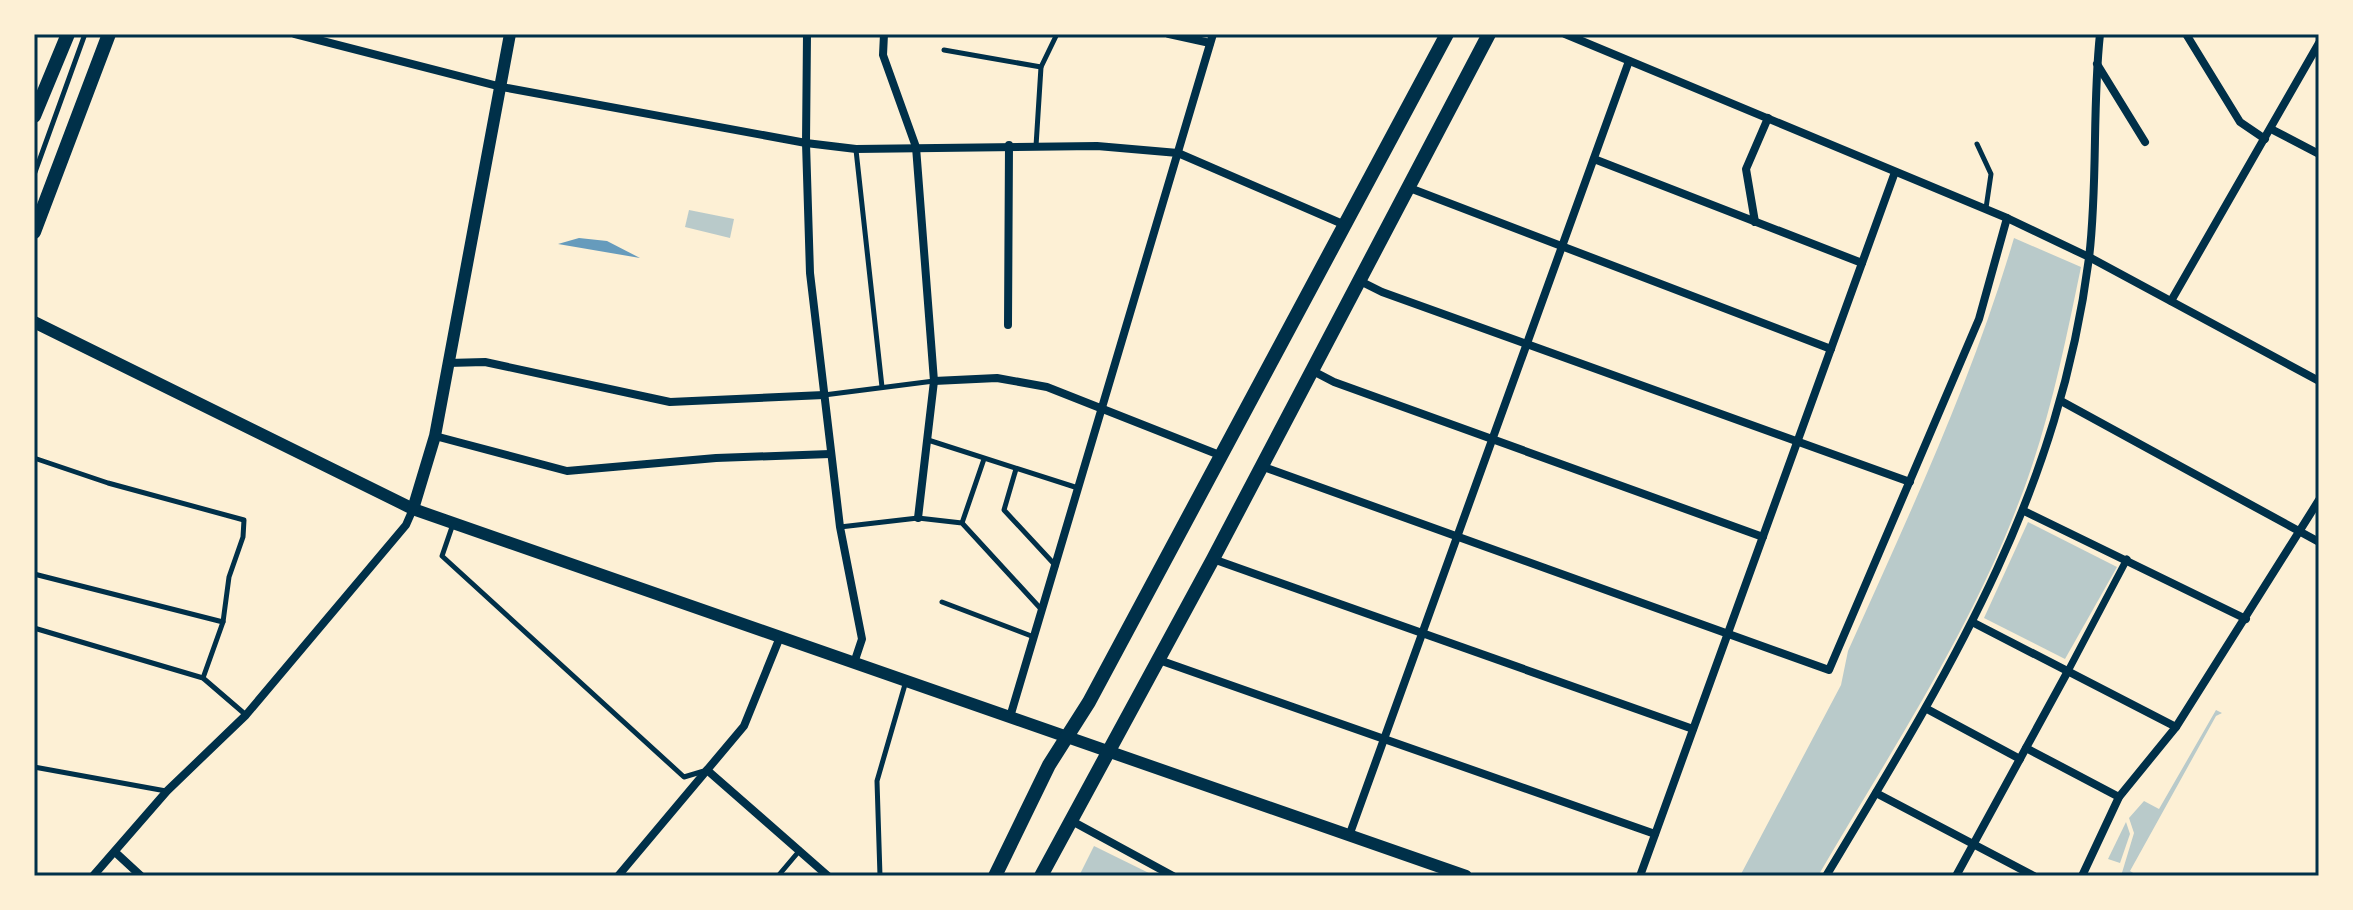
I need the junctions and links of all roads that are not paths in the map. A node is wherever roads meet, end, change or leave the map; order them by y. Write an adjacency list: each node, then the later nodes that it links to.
1 (68, 34): 22 (main road)
2 (85, 34): 37 (lane)
3 (109, 34): 43 (main road)
4 (295, 34): 21 (street)
5 (510, 34): 21 (street)
6 (807, 34): 27 (street)
7 (884, 34): 30 (street)
8 (1057, 34): 20 (lane)
9 (1169, 34): 15 (street)
10 (1447, 34): 42 (main road)
11 (1489, 34): 38 (main road)
12 (1565, 34): 18 (street)
13 (2100, 34): 19 (street)
14 (2186, 34): 25 (street)
15 (1212, 39): 33 (street)
16 (2319, 43): 24 (street)
17 (944, 50): 20 (lane)
18 (1629, 61): 23 (street); 35 (street)
19 (2097, 63): 26 (street); 45 (street)
20 (1041, 67): 31 (lane)
21 (502, 87): 27 (street); 53 (street)
22 (34, 116)
23 (1768, 118): 36 (street); 41 (street)
24 (2271, 129): 25 (street); 34 (street)
25 (2265, 139): 48 (street)
26 (2145, 142)
27 (806, 143): 32 (street); 58 (street)
28 (1977, 144): 39 (lane)
29 (1009, 145): 30 (street); 31 (street); 50 (street)
30 (916, 147): 32 (street); 55 (street)
31 (1036, 147): 33 (street)
32 (856, 149): 57 (lane)
33 (1178, 153): 42 (street); 60 (street)
34 (2319, 154)
35 (1594, 159): 41 (street); 44 (street)
36 (1895, 172): 39 (street); 46 (street)
37 (34, 175)
38 (1407, 187): 44 (street); 47 (main road)
39 (1986, 209): 40 (street)
40 (2007, 218): 45 (street); 71 (street)
41 (1755, 222): 46 (street)
42 (1345, 225): 66 (main road)
43 (34, 232)
44 (1562, 247): 51 (street); 52 (street)
45 (2089, 257): 48 (street); 59 (street)
46 (1862, 263): 52 (street)
47 (1358, 280): 51 (street); 54 (main road)
48 (2171, 301): 56 (street)
49 (34, 322): 74 (street)
50 (1008, 325)
51 (1527, 345): 62 (street); 64 (street)
52 (1831, 349): 64 (street)
53 (448, 363): 58 (street); 61 (street)
54 (1310, 370): 62 (street); 69 (main road)
55 (934, 381): 57 (lane); 60 (street); 63 (street)
56 (2319, 381)
57 (882, 387): 58 (lane)
58 (824, 395): 65 (street)
59 (2061, 401): 75 (street); 80 (street)
60 (1102, 408): 66 (street); 72 (street)
61 (435, 436): 65 (street); 74 (street)
62 (1493, 439): 81 (street); 82 (street)
63 (927, 440): 68 (lane); 76 (street)
64 (1797, 443): 71 (street); 81 (street)
65 (830, 454): 79 (street)
66 (1222, 456): 108 (main road)
67 (34, 458): 91 (lane)
68 (984, 459): 70 (lane); 78 (lane)
69 (1261, 466): 82 (street); 84 (main road)
70 (1016, 469): 72 (lane); 86 (lane)
71 (1910, 482): 95 (street)
72 (1079, 488): 86 (street)
73 (2319, 500): 80 (street)
74 (413, 509): 77 (street); 104 (street)
75 (2024, 511): 85 (street); 92 (street)
76 (918, 518): 78 (lane); 79 (lane)
77 (454, 523): 96 (street); 114 (lane)
78 (962, 523): 89 (lane)
79 (840, 527): 99 (street)
80 (2300, 532): 83 (street); 90 (street)
81 (1763, 537): 95 (street)
82 (1457, 539): 94 (street); 95 (street)
83 (2319, 542)
84 (1213, 559): 94 (street); 98 (main road)
85 (2127, 559): 90 (street); 100 (street)
86 (1056, 566): 89 (street)
87 (34, 574): 91 (lane)
88 (942, 602): 97 (lane)
89 (1042, 610): 97 (street)
90 (2246, 619): 106 (street)
91 (223, 622): 101 (lane)
92 (1974, 623): 100 (street); 103 (street)
93 (34, 628): 101 (lane)
94 (1422, 634): 107 (street); 109 (street)
95 (1728, 634): 107 (street)
96 (780, 637): 99 (street); 114 (street)
97 (1035, 637): 105 (street)
98 (1159, 660): 109 (street); 111 (main road)
99 (854, 663): 102 (street)
100 (2068, 671): 106 (street); 110 (street)
101 (203, 678): 104 (lane)
102 (906, 681): 105 (street); 129 (lane)
103 (1927, 709): 112 (street); 116 (street)
104 (246, 715): 115 (street)
105 (1010, 717): 108 (street)
106 (2176, 727): 117 (street)
107 (1693, 729): 119 (street)
108 (1067, 737): 111 (street); 130 (main road)
109 (1384, 740): 119 (street); 120 (street)
110 (2026, 748): 112 (street); 117 (street)
111 (1108, 751): 118 (main road); 120 (street)
112 (2020, 759): 121 (street)
113 (34, 767): 115 (lane)
114 (707, 770): 122 (street); 126 (street)
115 (167, 791): 123 (street)
116 (1876, 793): 121 (street); 135 (street)
117 (2119, 797): 138 (street)
118 (1070, 820): 131 (main road); 132 (street)
119 (1655, 834): 134 (street)
120 (1349, 836): 133 (street)
121 (1973, 844): 136 (street); 137 (street)
122 (800, 850): 127 (lane); 128 (street)
123 (115, 852): 124 (street); 125 (street)
124 (93, 876)
125 (141, 876)
126 (618, 876)
127 (778, 876)
128 (828, 876)
129 (880, 876)
130 (995, 876)
131 (1041, 876)
132 (1173, 876)
133 (1466, 876)
134 (1640, 876)
135 (1826, 876)
136 (1956, 876)
137 (2034, 876)
138 (2082, 876)

